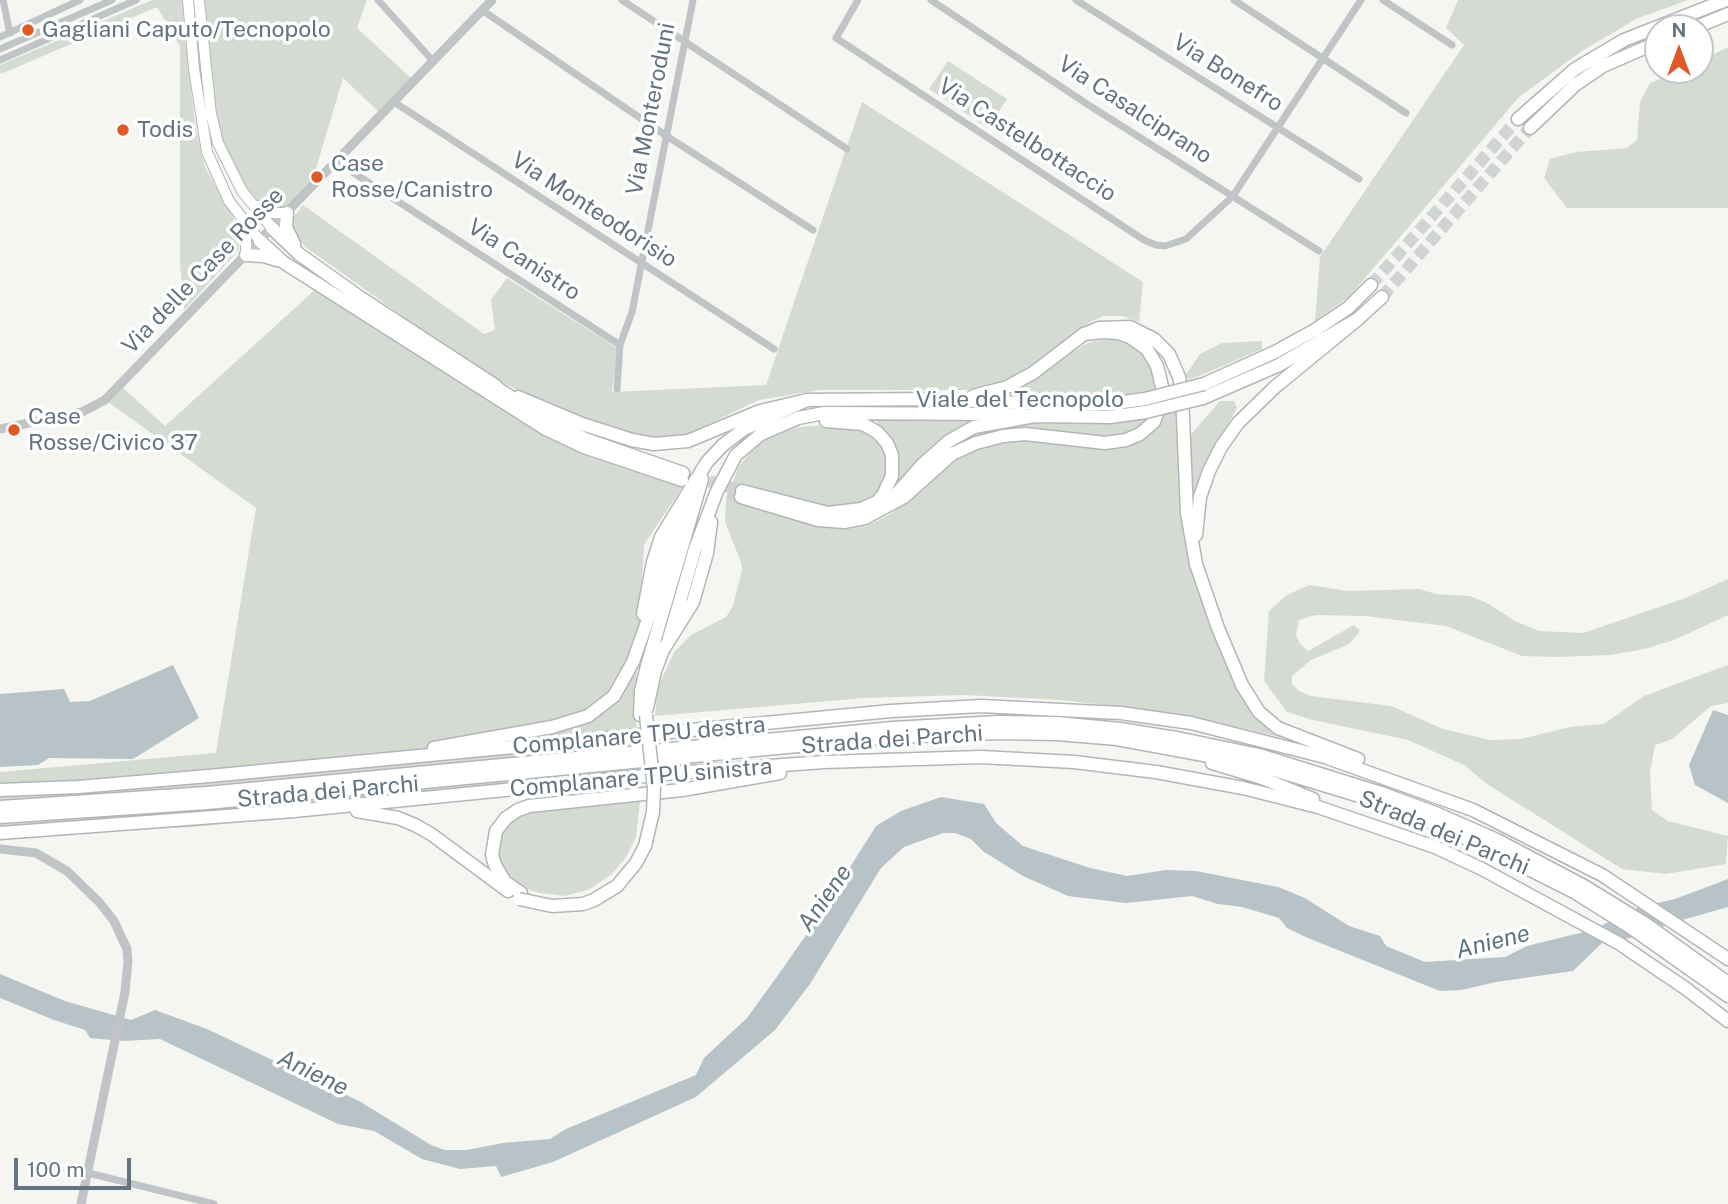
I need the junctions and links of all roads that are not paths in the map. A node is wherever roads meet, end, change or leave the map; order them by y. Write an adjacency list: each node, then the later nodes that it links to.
1 (3, 0): 19 (street)
2 (80, 0): 19 (street)
3 (112, 0): 23 (street)
4 (136, 0): 26 (street)
5 (188, 0): 40 (main road)
6 (199, 0): 38 (main road)
7 (378, 0): 27 (street)
8 (492, 0): 18 (street, Via delle Case Rosse)
9 (622, 0): 21 (street)
10 (693, 0): 21 (street, Via Monteroduni)
11 (859, 0): 37 (street, Via Castelbottaccio)
12 (931, 0): 37 (street, Via Casalciprano)
13 (1076, 0): 31 (street, Via Bonefro)
14 (1234, 0): 25 (street)
15 (1361, 0): 25 (street, Via Castelbottaccio)
16 (1383, 0): 22 (street)
17 (1726, 0): 30 (highway)
18 (482, 10): 27 (street, Via delle Case Rosse); 33 (street)
19 (10, 33): 20 (street)
20 (0, 37)
21 (685, 41): 33 (street, Via Monteroduni); 34 (street)
22 (1451, 46)
23 (0, 48)
24 (1644, 48): 32 (highway)
25 (1324, 58): 29 (street); 31 (street, Via Castelbottaccio)
26 (0, 60)
27 (433, 61): 28 (street, Via delle Case Rosse)
28 (394, 102): 35 (street, Via delle Case Rosse); 48 (street, Via Monteodorisio)
29 (1406, 113)
30 (1518, 119)
31 (1278, 127): 36 (street, Via Bonefro); 37 (street, Via Castelbottaccio)
32 (1530, 128)
33 (665, 135): 42 (street); 48 (street, Via Monteroduni)
34 (847, 149)
35 (337, 162): 39 (street, Via delle Case Rosse); 53 (street, Via Canistro)
36 (1359, 179)
37 (1233, 196): 44 (street, Via Casalciprano)
38 (248, 200): 39 (main road); 41 (main road)
39 (287, 213): 41 (street, Via delle Case Rosse); 45 (highway)
40 (246, 225): 43 (main road); 46 (main road)
41 (272, 228): 43 (street, Via delle Case Rosse); 45 (highway)
42 (813, 230)
43 (260, 241): 46 (street, Via delle Case Rosse); 47 (highway)
44 (1319, 251)
45 (299, 254): 55 (highway)
46 (246, 255): 47 (highway); 63 (street, Via delle Case Rosse)
47 (284, 262): 55 (highway)
48 (640, 263): 53 (street, Via Monteroduni); 54 (street, Via Monteodorisio)
49 (1371, 285): 57 (highway, Viale del Tecnopolo, bridge)
50 (1382, 297): 51 (highway)
51 (1359, 318): 60 (highway, Viale del Tecnopolo, bridge); 66 (highway)
52 (1084, 334): 57 (highway); 59 (highway); 66 (highway)
53 (620, 345): 56 (street, Via Monteroduni)
54 (774, 349)
55 (488, 382): 58 (highway)
56 (617, 389)
57 (1164, 395): 60 (highway, Viale del Tecnopolo, bridge); 65 (highway)
58 (807, 400): 59 (highway, Viale del Tecnopolo); 64 (highway)
59 (930, 400): 60 (highway, Viale del Tecnopolo)
60 (1146, 405): 61 (highway, Viale del Tecnopolo)
61 (1035, 416): 62 (highway); 65 (highway)
62 (784, 423): 65 (highway); 67 (highway)
63 (0, 429)
64 (707, 462): 67 (highway); 70 (highway)
65 (876, 513)
66 (1196, 564): 73 (highway)
67 (643, 715): 80 (highway, bridge)
68 (1117, 739): 75 (highway, Strada dei Parchi); 77 (highway); 79 (highway, Strada dei Parchi)
69 (885, 760): 74 (highway, Complanare TPU sinistra); 77 (highway, Complanare TPU sinistra); 80 (highway)
70 (354, 762): 71 (highway, Complanare TPU destra); 73 (highway, Complanare TPU destra)
71 (0, 791)
72 (0, 807): 79 (highway, Strada dei Parchi)
73 (1474, 810): 81 (highway, Complanare TPU destra)
74 (294, 811): 76 (highway, Complanare TPU sinistra); 80 (highway)
75 (0, 817)
76 (0, 833)
77 (1400, 834): 85 (highway, Complanare TPU sinistra)
78 (0, 849): 86 (street)
79 (1579, 889): 82 (highway, Strada dei Parchi)
80 (520, 896)
81 (1728, 959)
82 (1698, 967): 83 (highway, Strada dei Parchi); 84 (highway, Strada dei Parchi)
83 (1728, 983)
84 (1728, 996)
85 (1728, 1021)
86 (88, 1173): 87 (street); 88 (street)
87 (81, 1204)
88 (214, 1204)

